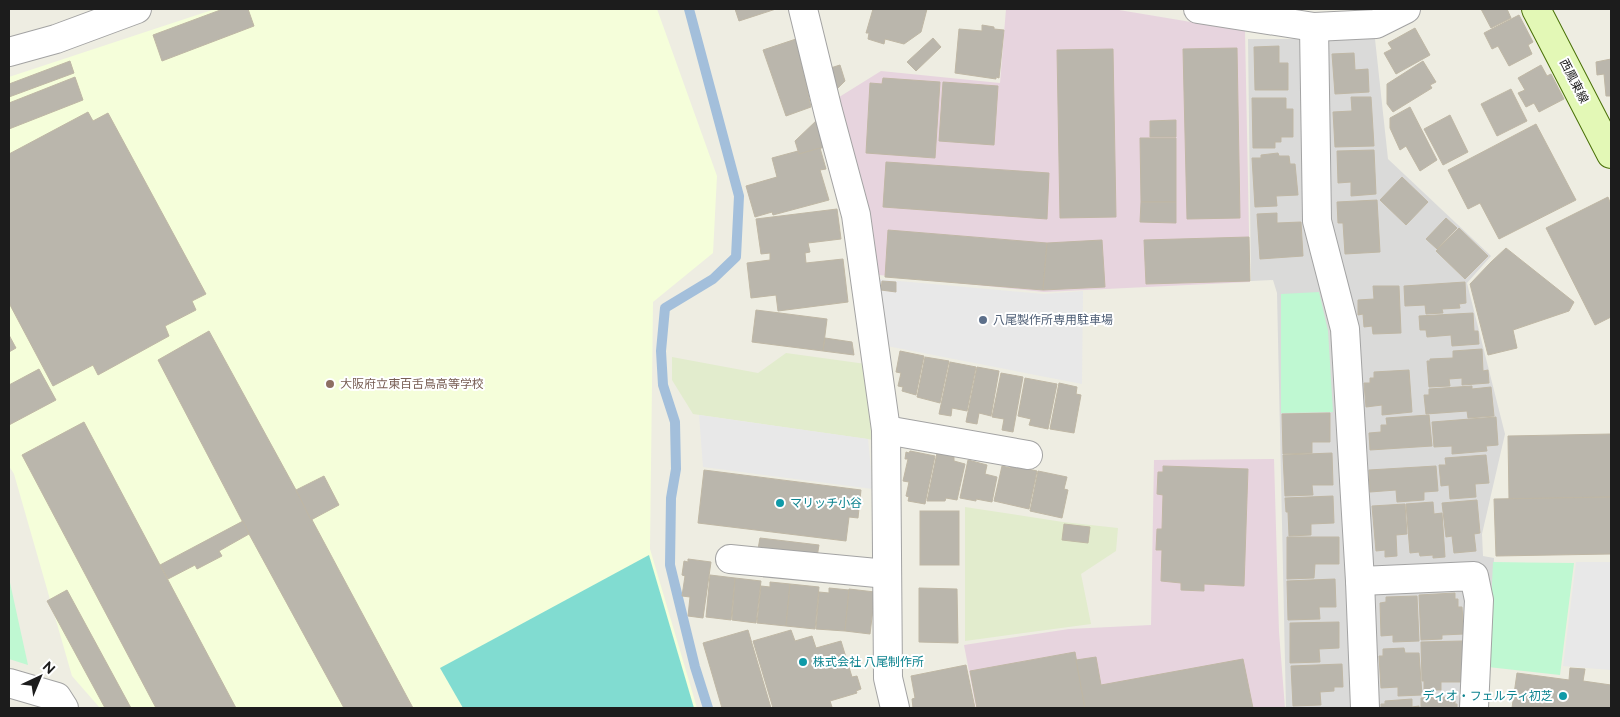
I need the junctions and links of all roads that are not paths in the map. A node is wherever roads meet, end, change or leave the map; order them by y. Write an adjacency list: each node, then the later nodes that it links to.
1 (137, 9): 7 (street)
2 (803, 9): 9 (street)
3 (1198, 9): 6 (street)
4 (1406, 9): 6 (street)
5 (1536, 9): 8 (main road, 西鳳東線)
6 (1314, 27): 13 (street)
7 (9, 52)
8 (1611, 154)
9 (886, 430): 10 (street); 12 (street)
10 (1028, 454)
11 (730, 559): 12 (street)
12 (888, 574): 16 (street)
13 (1360, 581): 17 (street); 18 (street)
14 (9, 682): 15 (street)
15 (64, 708)
16 (895, 708)
17 (1365, 708)
18 (1474, 708)

